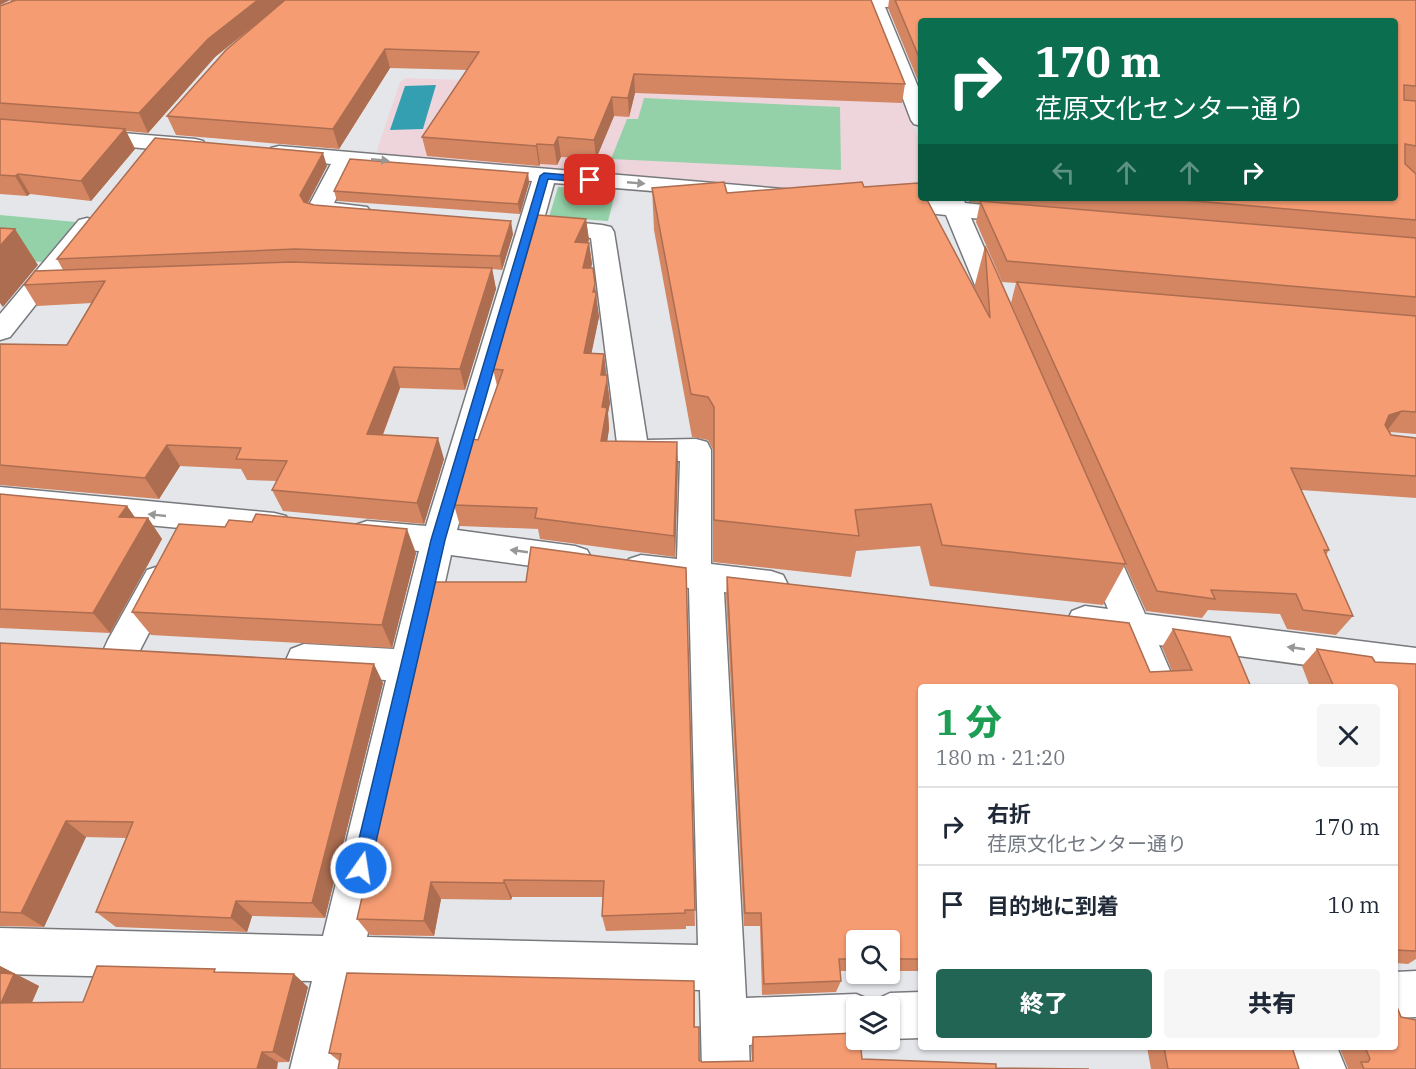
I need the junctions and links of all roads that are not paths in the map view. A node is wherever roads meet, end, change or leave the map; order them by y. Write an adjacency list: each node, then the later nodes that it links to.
1 (800, 0): 2 (street)
2 (874, 1): 3 (street); 4 (street)
3 (945, 2)
4 (918, 112)
5 (169, 125): 9 (street)
6 (0, 129): 9 (street)
7 (213, 148): 9 (street)
8 (261, 151): 10 (street)
9 (147, 152)
10 (345, 158): 11 (street, one-way to 11); 16 (street)
11 (544, 176): 12 (street, one-way to 12); 18 (street)
12 (814, 197)
13 (862, 201): 14 (street)
14 (953, 203): 17 (street); 22 (street)
15 (98, 212): 20 (street)
16 (378, 214)
17 (1050, 217)
18 (519, 224): 26 (street); 27 (street)
19 (75, 282): 20 (street)
20 (39, 283): 21 (street)
21 (0, 331)
22 (1008, 333)
23 (0, 499): 25 (street, one-way to 23)
24 (1086, 517): 30 (street)
25 (192, 518): 26 (street); 31 (street)
26 (438, 540): 27 (street, one-way to 26); 34 (street)
27 (700, 576): 28 (street); 38 (street)
28 (800, 588)
29 (1059, 617): 30 (street)
30 (1132, 626): 33 (street, one-way to 30); 35 (street)
31 (121, 651)
32 (269, 658): 34 (street)
33 (1416, 664)
34 (408, 666): 37 (street)
35 (1157, 684)
36 (0, 951): 37 (street)
37 (340, 958): 38 (street); 46 (street)
38 (722, 968): 44 (street)
39 (1416, 994): 40 (street)
40 (1398, 995)
41 (918, 1015): 42 (street)
42 (900, 1016)
43 (846, 1017): 44 (street)
44 (724, 1022): 47 (street)
45 (1313, 1050): 48 (street)
46 (314, 1069)
47 (726, 1069)
48 (1322, 1069)

